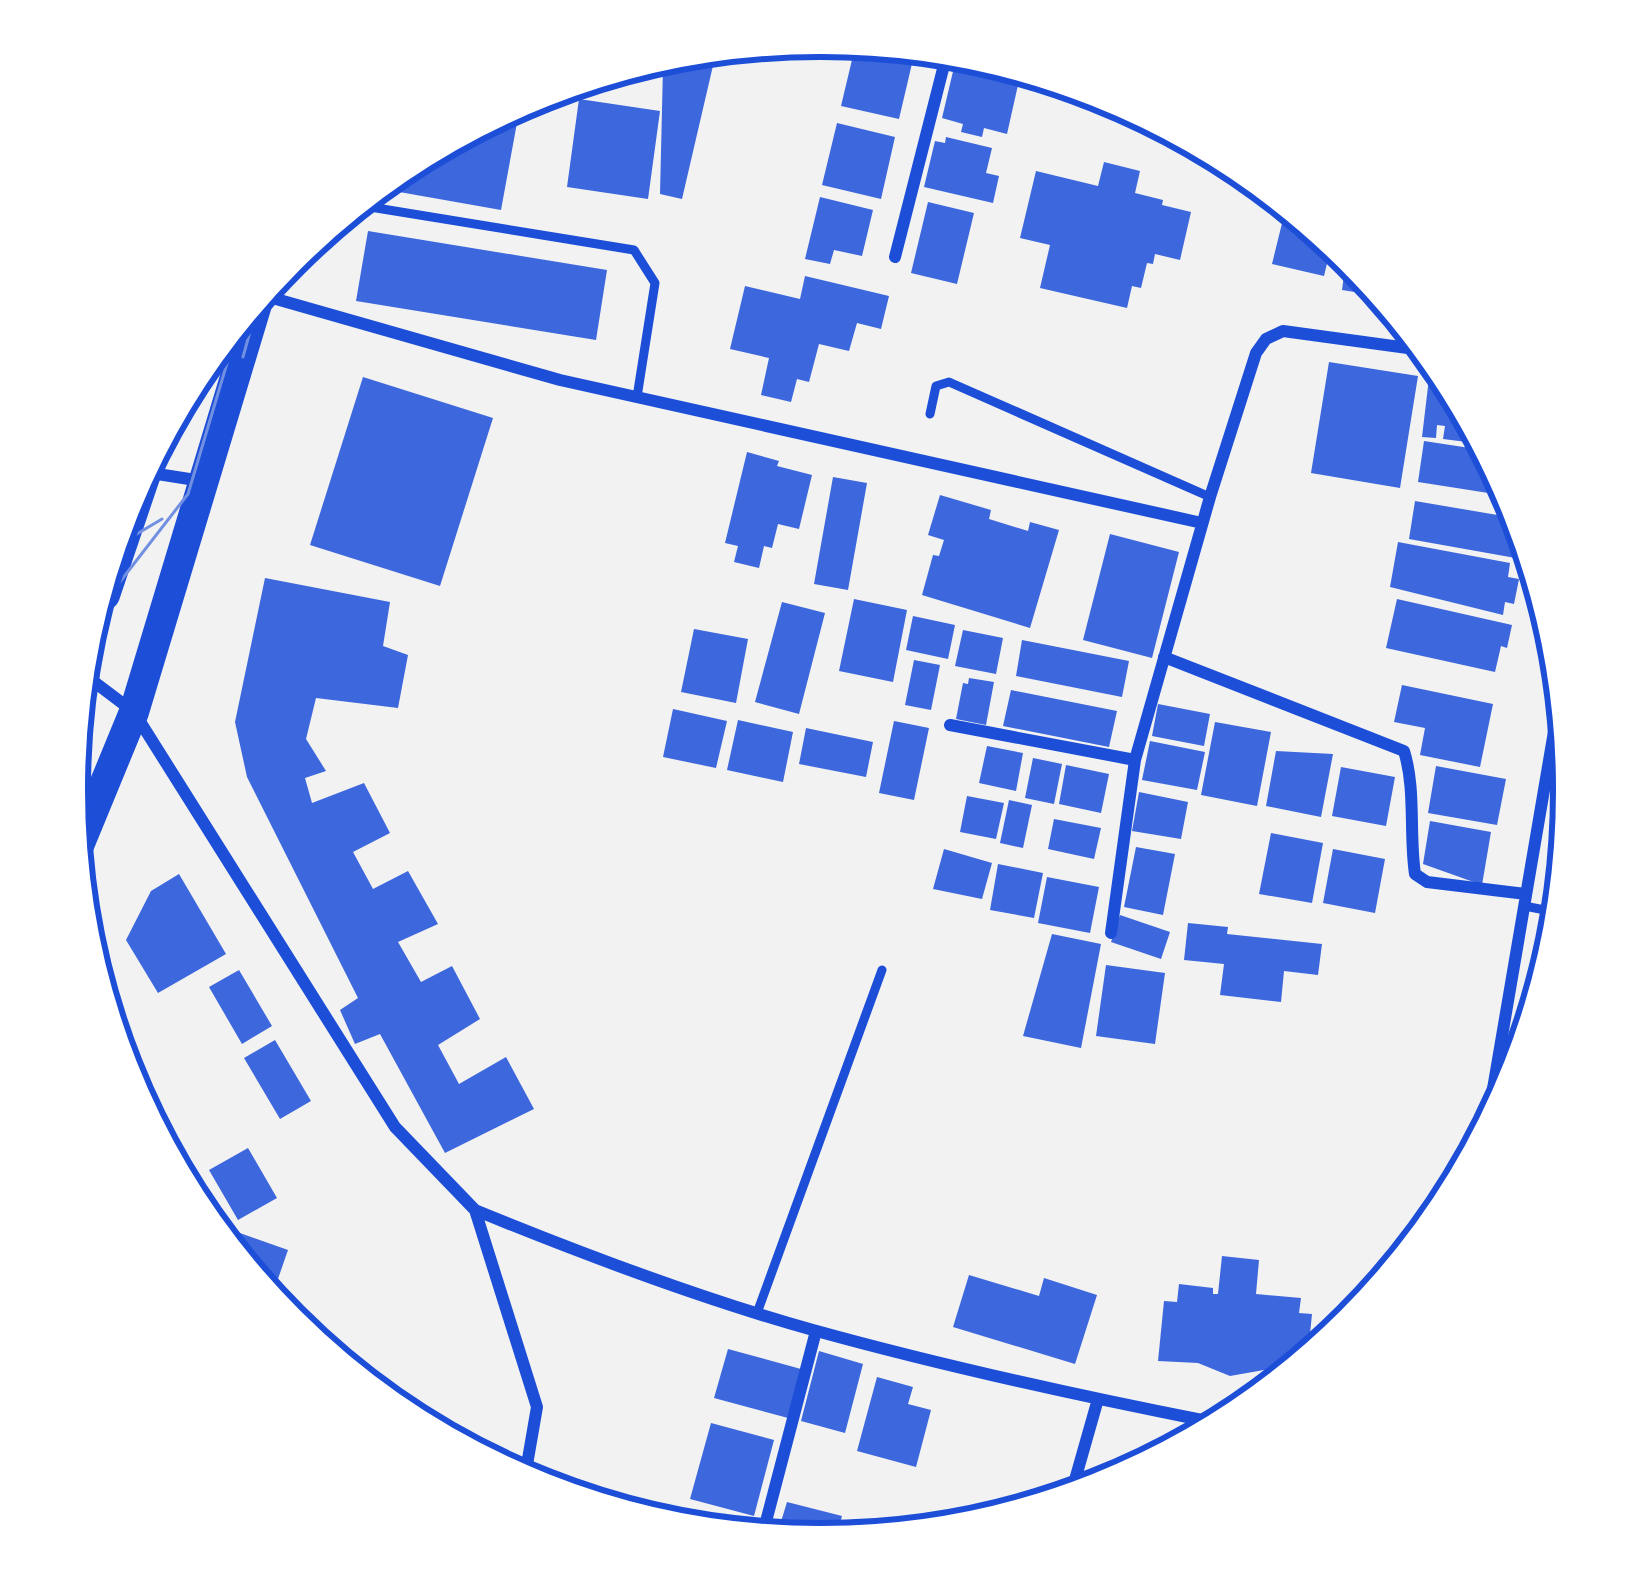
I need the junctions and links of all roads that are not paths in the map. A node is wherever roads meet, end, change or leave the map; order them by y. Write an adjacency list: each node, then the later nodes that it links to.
1 (943, 68): 3 (street)
2 (374, 208): 7 (lane)
3 (895, 257)
4 (274, 302): 7 (street)
5 (250, 331): 10 (main road)
6 (1405, 348): 11 (street)
7 (637, 397): 12 (street)
8 (930, 414): 11 (lane)
9 (160, 472): 10 (street)
10 (203, 481): 15 (main road)
11 (1210, 497): 12 (street)
12 (1202, 523): 13 (street)
13 (1164, 657): 18 (street); 21 (street)
14 (96, 683): 15 (street)
15 (134, 712): 20 (main road); 26 (street)
16 (950, 725): 18 (street)
17 (1552, 746): 19 (street)
18 (1135, 760): 23 (street)
19 (1550, 760): 21 (street)
20 (88, 823)
21 (1526, 900): 22 (lane); 25 (street)
22 (1543, 908)
23 (1111, 933)
24 (882, 970): 27 (lane)
25 (1495, 1077)
26 (476, 1210): 27 (street); 31 (street)
27 (757, 1313): 28 (street)
28 (816, 1331): 29 (street); 33 (street)
29 (1098, 1399): 30 (street); 32 (street)
30 (1197, 1419)
31 (528, 1461)
32 (1076, 1476)
33 (767, 1521)

